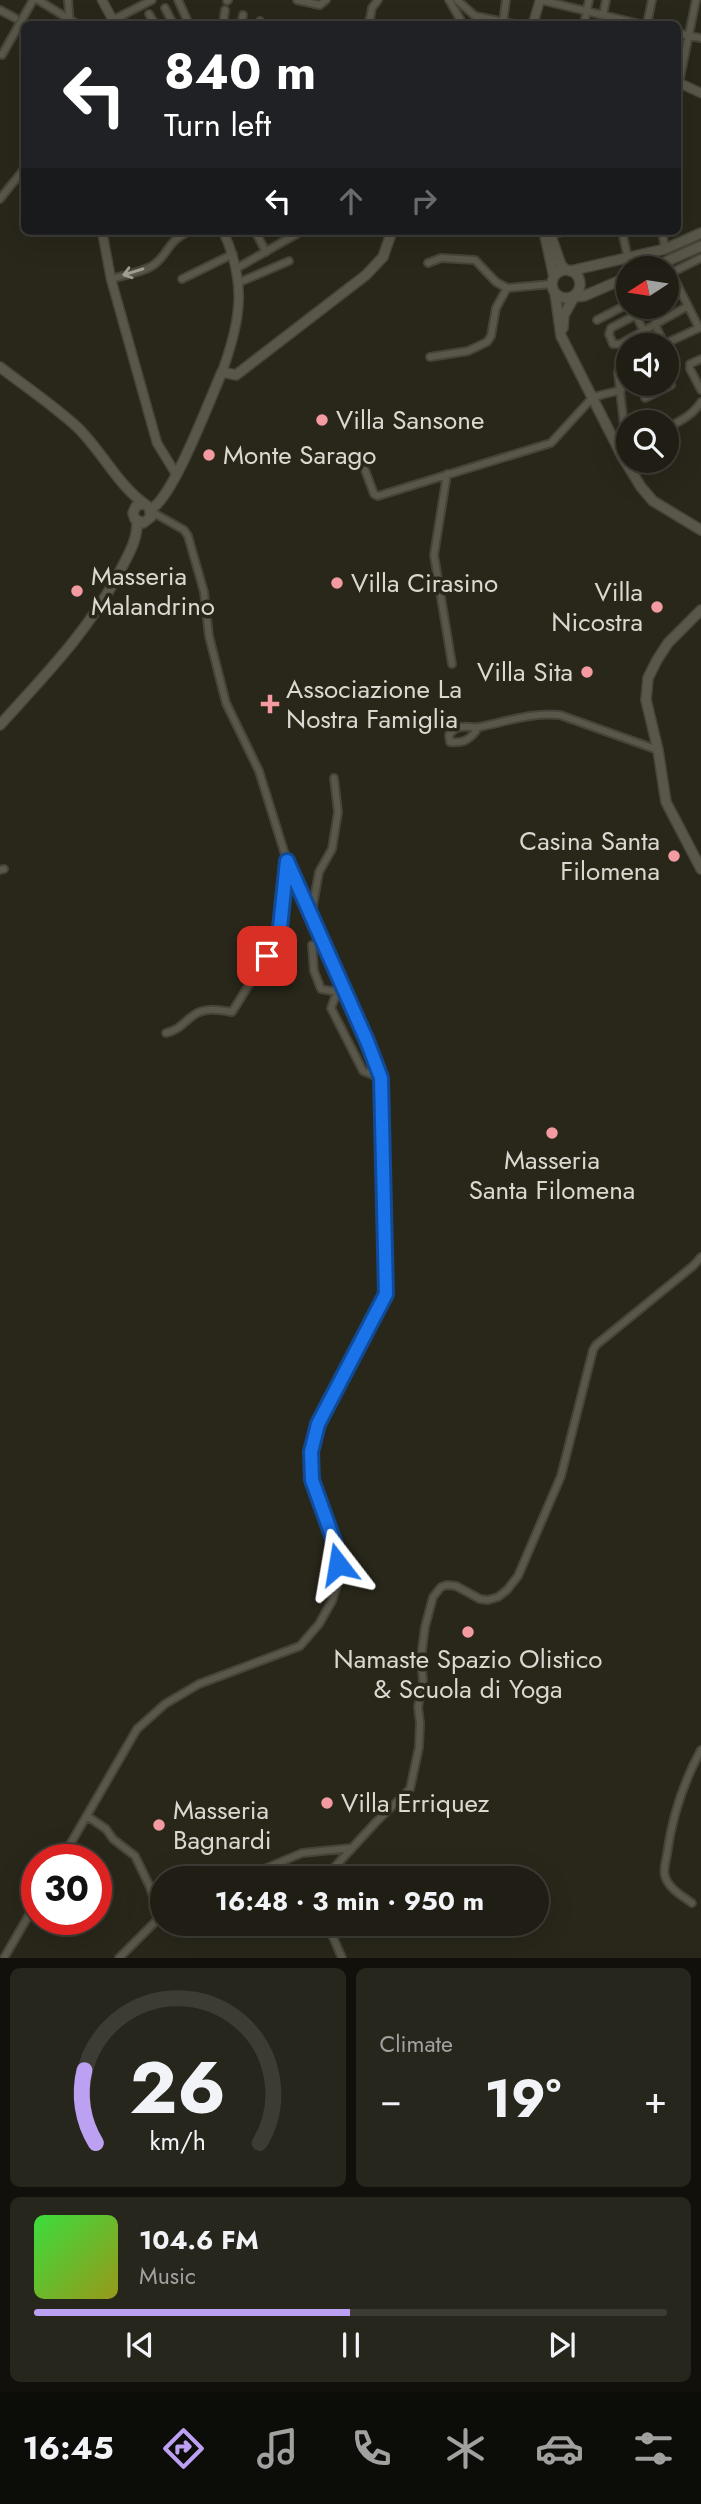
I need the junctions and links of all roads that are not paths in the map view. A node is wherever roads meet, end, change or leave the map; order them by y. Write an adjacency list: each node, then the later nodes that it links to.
1 (36, 0): 27 (street); 28 (street)
2 (68, 0): 28 (street)
3 (102, 0): 29 (street)
4 (152, 0): 16 (street)
5 (178, 0): 33 (street)
6 (297, 0): 17 (street)
7 (378, 0): 36 (street)
8 (449, 0): 37 (street)
9 (457, 0): 26 (street)
10 (506, 0): 40 (street)
11 (540, 0): 21 (street); 41 (street)
12 (589, 0): 21 (street)
13 (606, 0): 24 (street)
14 (652, 0): 44 (street)
15 (696, 0): 47 (street)
16 (143, 2): 30 (street)
17 (323, 2)
18 (165, 8): 32 (street)
19 (0, 10): 25 (street)
20 (225, 10): 34 (street)
21 (588, 12): 24 (street); 42 (street)
22 (149, 14): 31 (street)
23 (243, 15): 35 (street)
24 (603, 15): 43 (street)
25 (15, 18)
26 (491, 19): 38 (street); 39 (street)
27 (22, 21)
28 (69, 21)
29 (113, 21)
30 (115, 21)
31 (153, 21)
32 (172, 21)
33 (188, 21)
34 (223, 21)
35 (242, 21)
36 (370, 21)
37 (461, 21)
38 (485, 21)
39 (499, 21)
40 (503, 21)
41 (534, 21)
42 (585, 21)
43 (628, 21)
44 (648, 21)
45 (21, 23): 49 (street)
46 (681, 34): 47 (street)
47 (689, 35): 48 (street); 50 (street)
48 (701, 38)
49 (1, 54)
50 (681, 69)
51 (681, 83): 52 (street)
52 (701, 93)
53 (21, 173): 54 (street)
54 (0, 199)
55 (701, 233): 67 (main road)
56 (104, 235): 80 (street)
57 (181, 235): 80 (street, one-way to 80)
58 (225, 235): 69 (street)
59 (257, 235): 68 (street)
60 (292, 235): 68 (street)
61 (391, 235): 103 (main road)
62 (544, 235): 84 (main road)
63 (547, 235): 78 (main road)
64 (623, 235): 70 (street)
65 (663, 235): 67 (street)
66 (701, 246): 72 (main road)
67 (665, 249): 71 (main road)
68 (266, 252): 77 (street)
69 (233, 254): 77 (street); 81 (street)
70 (627, 256)
71 (647, 256)
72 (679, 256)
73 (701, 258): 79 (street)
74 (289, 261): 82 (street)
75 (428, 263): 85 (street)
76 (616, 264): 78 (main road)
77 (237, 268): 82 (street)
78 (568, 270): 84 (main road); 87 (main road)
79 (679, 270)
80 (111, 279): 114 (street)
81 (182, 279)
82 (240, 282): 103 (street)
83 (616, 282): 87 (main road)
84 (554, 285): 85 (street); 87 (main road); 99 (main road)
85 (507, 288): 100 (street)
86 (679, 289): 88 (street)
87 (574, 297): 99 (main road)
88 (688, 306): 94 (street); 98 (street)
89 (616, 308): 93 (street)
90 (630, 319): 95 (street)
91 (638, 319): 95 (street)
92 (657, 319): 94 (street)
93 (597, 320)
94 (655, 324): 95 (street); 97 (street)
95 (643, 330): 96 (street)
96 (645, 333)
97 (659, 333)
98 (679, 337)
99 (566, 346): 107 (main road)
100 (430, 358)
101 (701, 359): 104 (street)
102 (0, 367): 116 (main road)
103 (222, 372): 114 (main road)
104 (701, 390)
105 (616, 391): 107 (street)
106 (649, 396): 108 (street)
107 (593, 397): 111 (main road); 115 (street)
108 (645, 398)
109 (701, 402): 110 (street)
110 (679, 422)
111 (616, 432)
112 (362, 461): 115 (street)
113 (635, 473): 117 (main road)
114 (176, 474): 116 (main road)
115 (447, 474): 119 (street)
116 (144, 512): 120 (main road); 124 (street)
117 (701, 530)
118 (701, 610): 122 (main road)
119 (452, 664)
120 (0, 724)
121 (475, 728): 122 (street)
122 (658, 750): 125 (main road)
123 (334, 778): 126 (street)
124 (287, 861): 126 (street); 128 (street)
125 (701, 869)
126 (312, 913): 129 (street)
127 (312, 945): 129 (street)
128 (166, 1033)
129 (381, 1078): 132 (street)
130 (701, 1257): 134 (street)
131 (701, 1750): 138 (street)
132 (87, 1816): 133 (street); 137 (street)
133 (70, 1844)
134 (352, 1848): 135 (street); 136 (street)
135 (271, 1866)
136 (338, 1866)
137 (150, 1887)
138 (692, 1903)
139 (150, 1927): 143 (street)
140 (21, 1929): 142 (street)
141 (333, 1936): 144 (street)
142 (4, 1958)
143 (120, 1958)
144 (342, 1958)

